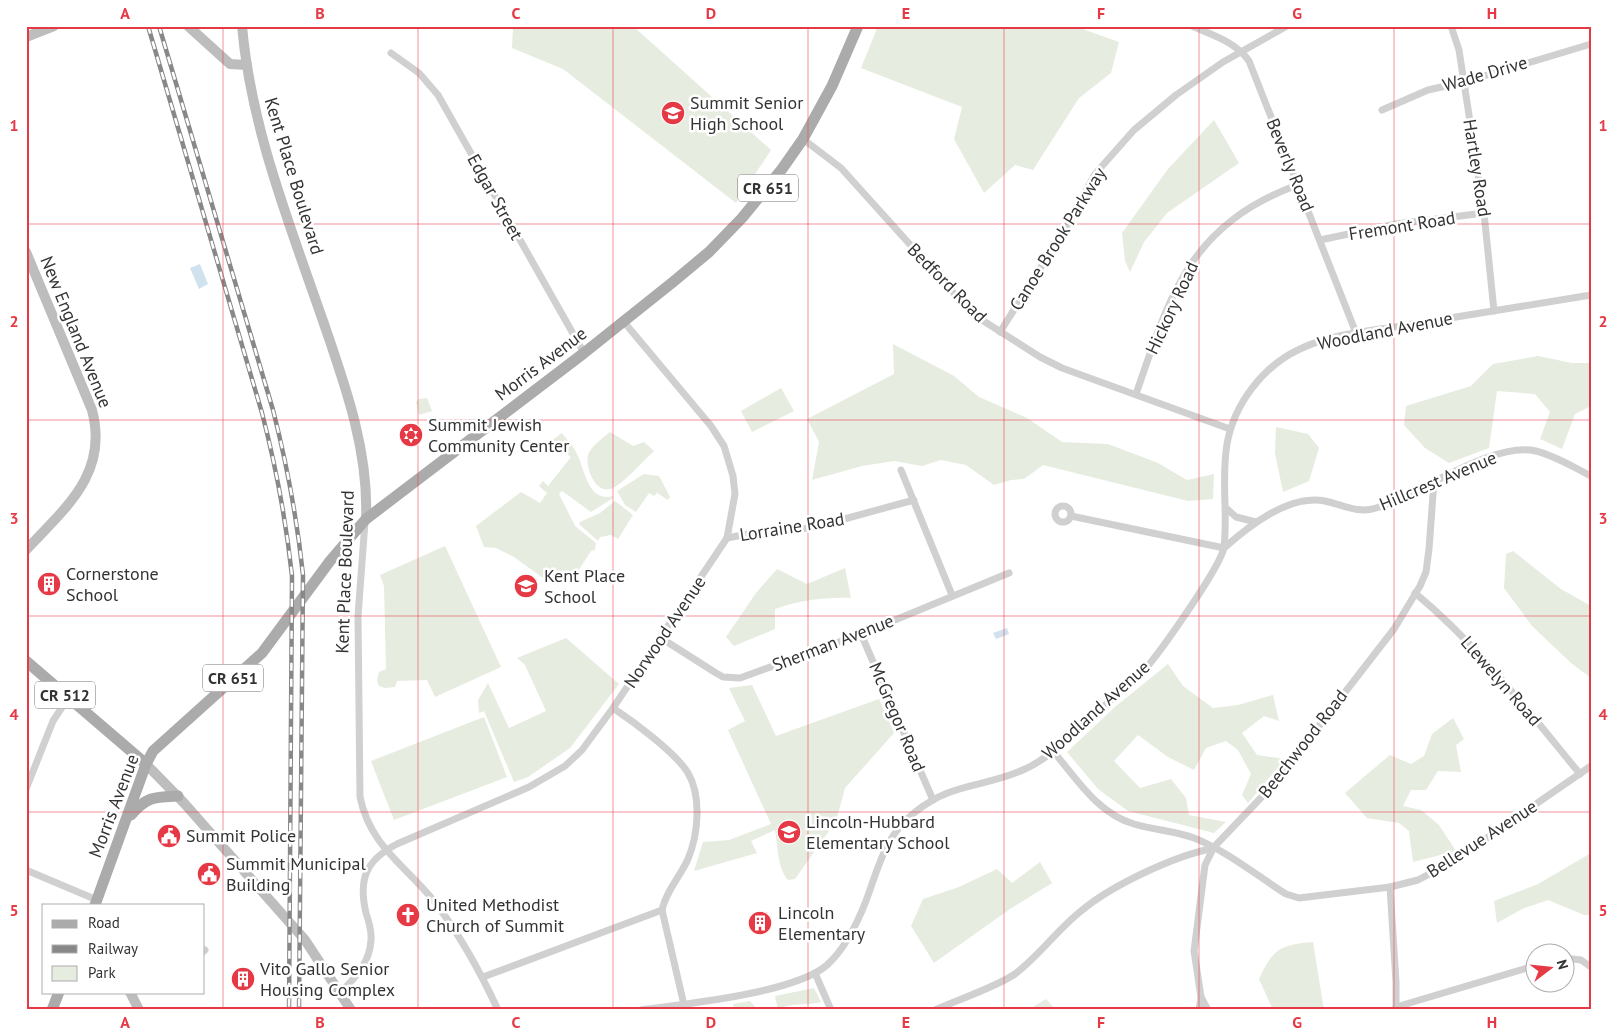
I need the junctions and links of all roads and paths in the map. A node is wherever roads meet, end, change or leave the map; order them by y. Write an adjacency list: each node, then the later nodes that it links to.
1 (54, 26): 8 (street)
2 (188, 26): 12 (street)
3 (242, 26): 12 (street, Kent Place Boulevard)
4 (858, 26): 15 (main road, Morris Avenue / CR 651)
5 (1192, 26): 10 (street)
6 (1288, 26): 10 (street, Canoe Brook Parkway)
7 (1451, 26): 13 (street, Hartley Road)
8 (26, 37)
9 (1591, 44): 13 (street, Wade Drive)
10 (1243, 52): 16 (street, Beverly Road); 23 (street, Canoe Brook Parkway)
11 (391, 53): 25 (street, Edgar Street)
12 (247, 65): 34 (street, Kent Place Boulevard)
13 (1464, 82): 14 (street, Wade Drive); 17 (street, Hartley Road)
14 (1382, 110)
15 (803, 139): 22 (main road, Morris Avenue / CR 651); 23 (street, Bedford Road)
16 (1297, 185): 18 (street, Beverly Road); 26 (street, Hickory Road)
17 (1484, 213): 18 (street, Fremont Road); 21 (street, Hartley Road)
18 (1320, 240): 24 (street, Beverly Road)
19 (26, 252): 38 (street, New England Avenue)
20 (1591, 295): 21 (street, Woodland Avenue)
21 (1494, 311): 24 (street, Woodland Avenue)
22 (624, 322): 25 (main road, Morris Avenue / CR 651); 36 (street, Norwood Avenue)
23 (1000, 332): 26 (street, Bedford Road)
24 (1356, 333): 27 (street, Woodland Avenue)
25 (584, 353): 34 (main road, Morris Avenue / CR 651)
26 (1136, 394): 27 (street, Bedford Road)
27 (1230, 429): 32 (street, Woodland Avenue)
28 (901, 470): 31 (street)
29 (1591, 476): 30 (street, Hillcrest Avenue)
30 (1434, 481): 35 (street, Hillcrest Avenue); 40 (street, Beechwood Road)
31 (914, 500): 36 (street, Lorraine Road); 41 (street)
32 (1226, 508): 35 (street); 37 (street, Woodland Avenue)
33 (1071, 516): 37 (street)
34 (366, 520): 48 (main road, Morris Avenue / CR 651); 56 (street, Kent Place Boulevard)
35 (1256, 522): 37 (street, Hillcrest Avenue)
36 (727, 538): 43 (street, Norwood Avenue)
37 (1224, 548): 47 (street, Woodland Avenue)
38 (26, 550)
39 (1009, 573): 41 (street, Sherman Avenue)
40 (1416, 594): 50 (street, Llewelyn Road); 55 (street, Beechwood Road)
41 (952, 595): 42 (street, Sherman Avenue)
42 (860, 634): 43 (street, Sherman Avenue); 53 (street, McGregor Road)
43 (661, 638): 46 (street, Norwood Avenue)
44 (26, 661): 45 (main road, CR 512)
45 (68, 698): 48 (main road, CR 512); 51 (street)
46 (614, 708): 56 (street, Norwood Avenue); 60 (street)
47 (1053, 751): 53 (street, Woodland Avenue); 55 (street, Bellevue Avenue)
48 (146, 764): 52 (street); 54 (main road, Morris Avenue)
49 (1591, 766): 50 (street, Bellevue Avenue)
50 (1580, 774): 58 (street, Bellevue Avenue)
51 (26, 789)
52 (178, 796): 54 (main road); 66 (street)
53 (933, 800): 64 (street, Woodland Avenue)
54 (127, 820): 59 (main road, Morris Avenue)
55 (1214, 848): 58 (street, Bellevue Avenue); 69 (street, Beechwood Road); 78 (street)
56 (385, 850): 65 (street, Kent Place Boulevard); 66 (street)
57 (26, 870): 59 (street)
58 (1390, 886): 71 (street)
59 (96, 902)
60 (662, 910): 65 (street); 70 (street)
61 (1574, 959): 62 (street)
62 (1591, 967)
63 (1524, 969): 71 (street)
64 (815, 973): 70 (street, Woodland Avenue); 77 (street)
65 (483, 978): 75 (street, Kent Place Boulevard)
66 (341, 992): 74 (street)
67 (58, 994): 72 (main road)
68 (131, 994): 73 (street)
69 (1201, 997): 79 (street, Beechwood Road); 80 (street)
70 (684, 1005): 76 (street, Woodland Avenue)
71 (1396, 1008)
72 (52, 1010)
73 (139, 1010)
74 (351, 1010)
75 (498, 1010)
76 (641, 1010)
77 (831, 1010)
78 (935, 1010)
79 (1199, 1010)
80 (1208, 1010)

